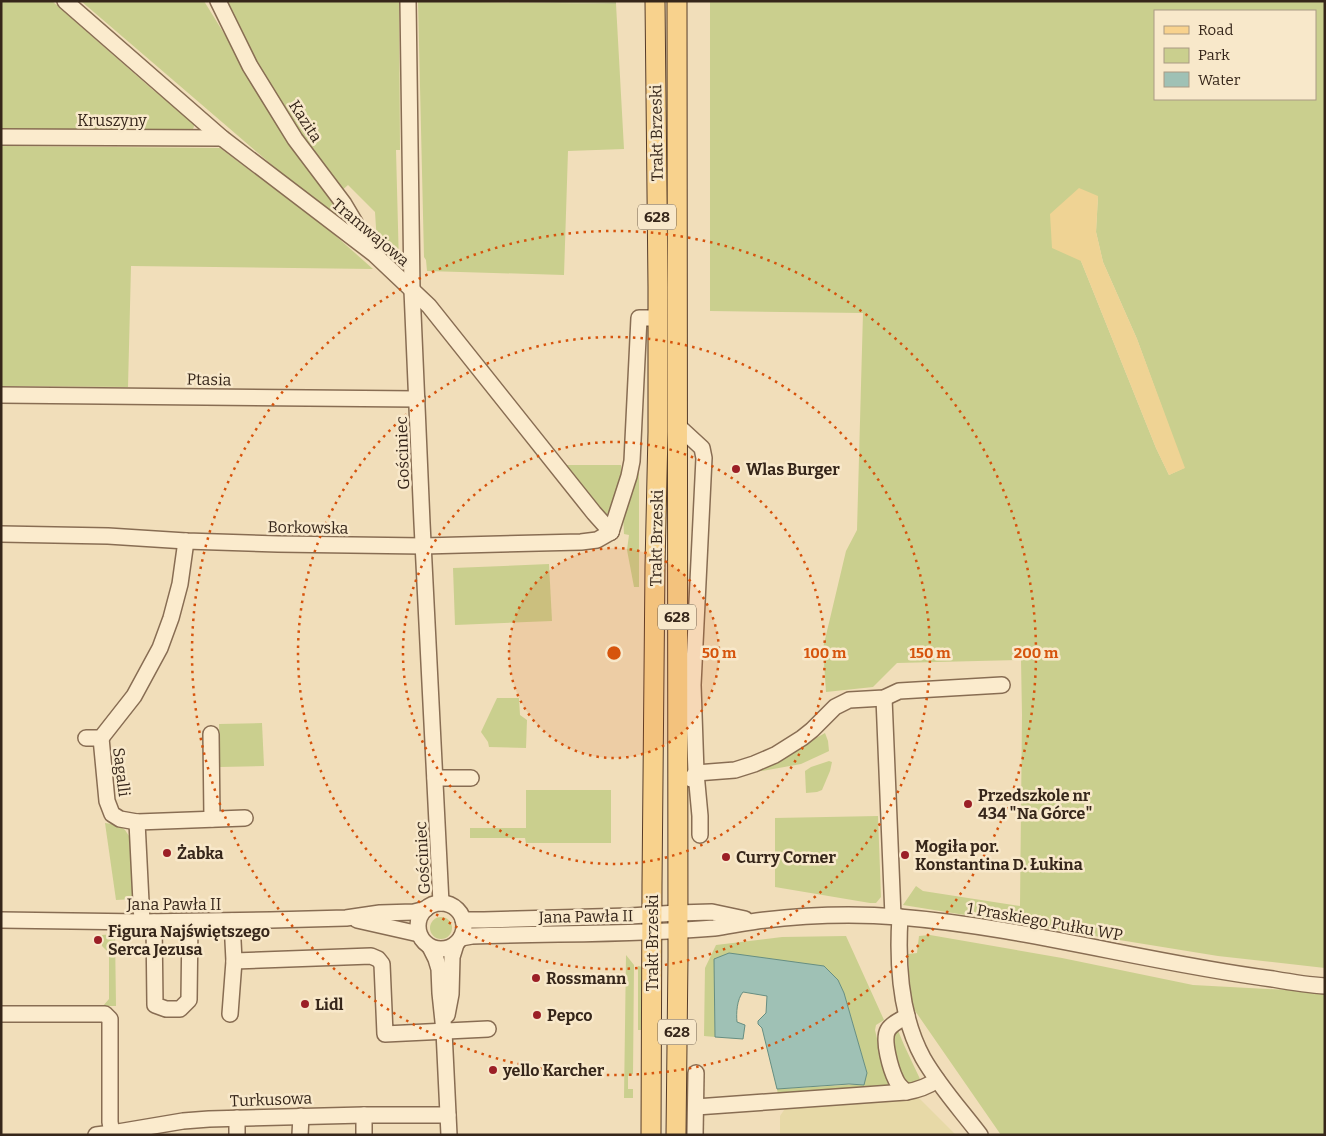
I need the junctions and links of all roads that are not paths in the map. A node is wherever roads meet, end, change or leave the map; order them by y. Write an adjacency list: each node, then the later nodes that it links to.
1 (65, 1): 7 (street, Tramwajowa)
2 (218, 1): 8 (street, Kazita)
3 (408, 1): 9 (street, Gościniec)
4 (654, 1): 10 (main road, Trakt Brzeski / 628)
5 (676, 1): 13 (main road, Trakt Brzeski / 628)
6 (1, 136): 7 (street, Kruszyny)
7 (222, 138): 8 (street, Tramwajowa)
8 (374, 254): 9 (street, Tramwajowa)
9 (412, 290): 12 (street, Gościniec); 14 (street, Tramwajowa)
10 (658, 318): 14 (street); 39 (main road, Trakt Brzeski / 628)
11 (1, 395): 12 (street, Ptasia)
12 (417, 399): 17 (street, Gościniec)
13 (677, 425): 21 (street); 24 (main road, Trakt Brzeski / 628)
14 (611, 532): 17 (street, Borkowska)
15 (1, 534): 16 (street, Borkowska)
16 (186, 541): 17 (street, Borkowska); 27 (street, Sagalli)
17 (423, 546): 22 (street, Gościniec)
18 (1002, 685): 19 (street)
19 (884, 698): 21 (street); 31 (street)
20 (211, 734): 26 (street)
21 (696, 772): 24 (street); 28 (street)
22 (435, 778): 23 (street); 29 (street, Gościniec)
23 (471, 778)
24 (677, 809): 36 (main road, Trakt Brzeski / 628)
25 (244, 818): 26 (street, Sagalli)
26 (212, 819): 27 (street, Sagalli)
27 (137, 822): 37 (street)
28 (700, 835)
29 (441, 903): 30 (street); 34 (street)
30 (426, 909): 32 (street, Jana Pawła II); 40 (street)
31 (896, 916): 36 (street, 1 Praskiego Pułku WP); 44 (street, 1 Praskiego Pułku WP); 47 (street)
32 (346, 918): 35 (street, Jana Pawła II); 40 (street, Jana Pawła II)
33 (1, 920): 37 (street, Jana Pawła II)
34 (463, 920): 39 (street, Jana Pawła II); 41 (street)
35 (232, 921): 38 (street, Jana Pawła II); 43 (street)
36 (677, 921): 39 (street, 1 Praskiego Pułku WP); 65 (main road, Trakt Brzeski / 628)
37 (148, 922): 38 (street, Jana Pawła II); 38 (street)
38 (190, 922)
39 (652, 924): 41 (street, Jana Pawła II); 64 (main road, Trakt Brzeski / 628)
40 (419, 934): 42 (street)
41 (459, 941): 42 (street); 49 (street)
42 (430, 947): 49 (street)
43 (234, 961): 46 (street); 49 (street)
44 (1325, 986)
45 (1, 1014): 58 (street)
46 (230, 1014)
47 (908, 1016): 51 (street); 52 (street)
48 (488, 1029): 49 (street)
49 (444, 1031): 55 (street)
50 (696, 1073): 53 (street)
51 (937, 1080): 52 (street); 67 (street)
52 (906, 1092): 53 (street)
53 (696, 1107): 66 (street)
54 (364, 1114): 55 (street, Turkusowa); 56 (street, Turkusowa); 62 (street)
55 (448, 1115): 63 (street)
56 (301, 1116): 57 (street, Turkusowa); 61 (street)
57 (238, 1118): 58 (street, Turkusowa); 60 (street)
58 (112, 1133): 59 (street, Turkusowa)
59 (96, 1135)
60 (237, 1135)
61 (300, 1135)
62 (364, 1135)
63 (449, 1135)
64 (651, 1135)
65 (676, 1135)
66 (695, 1135)
67 (980, 1135)

